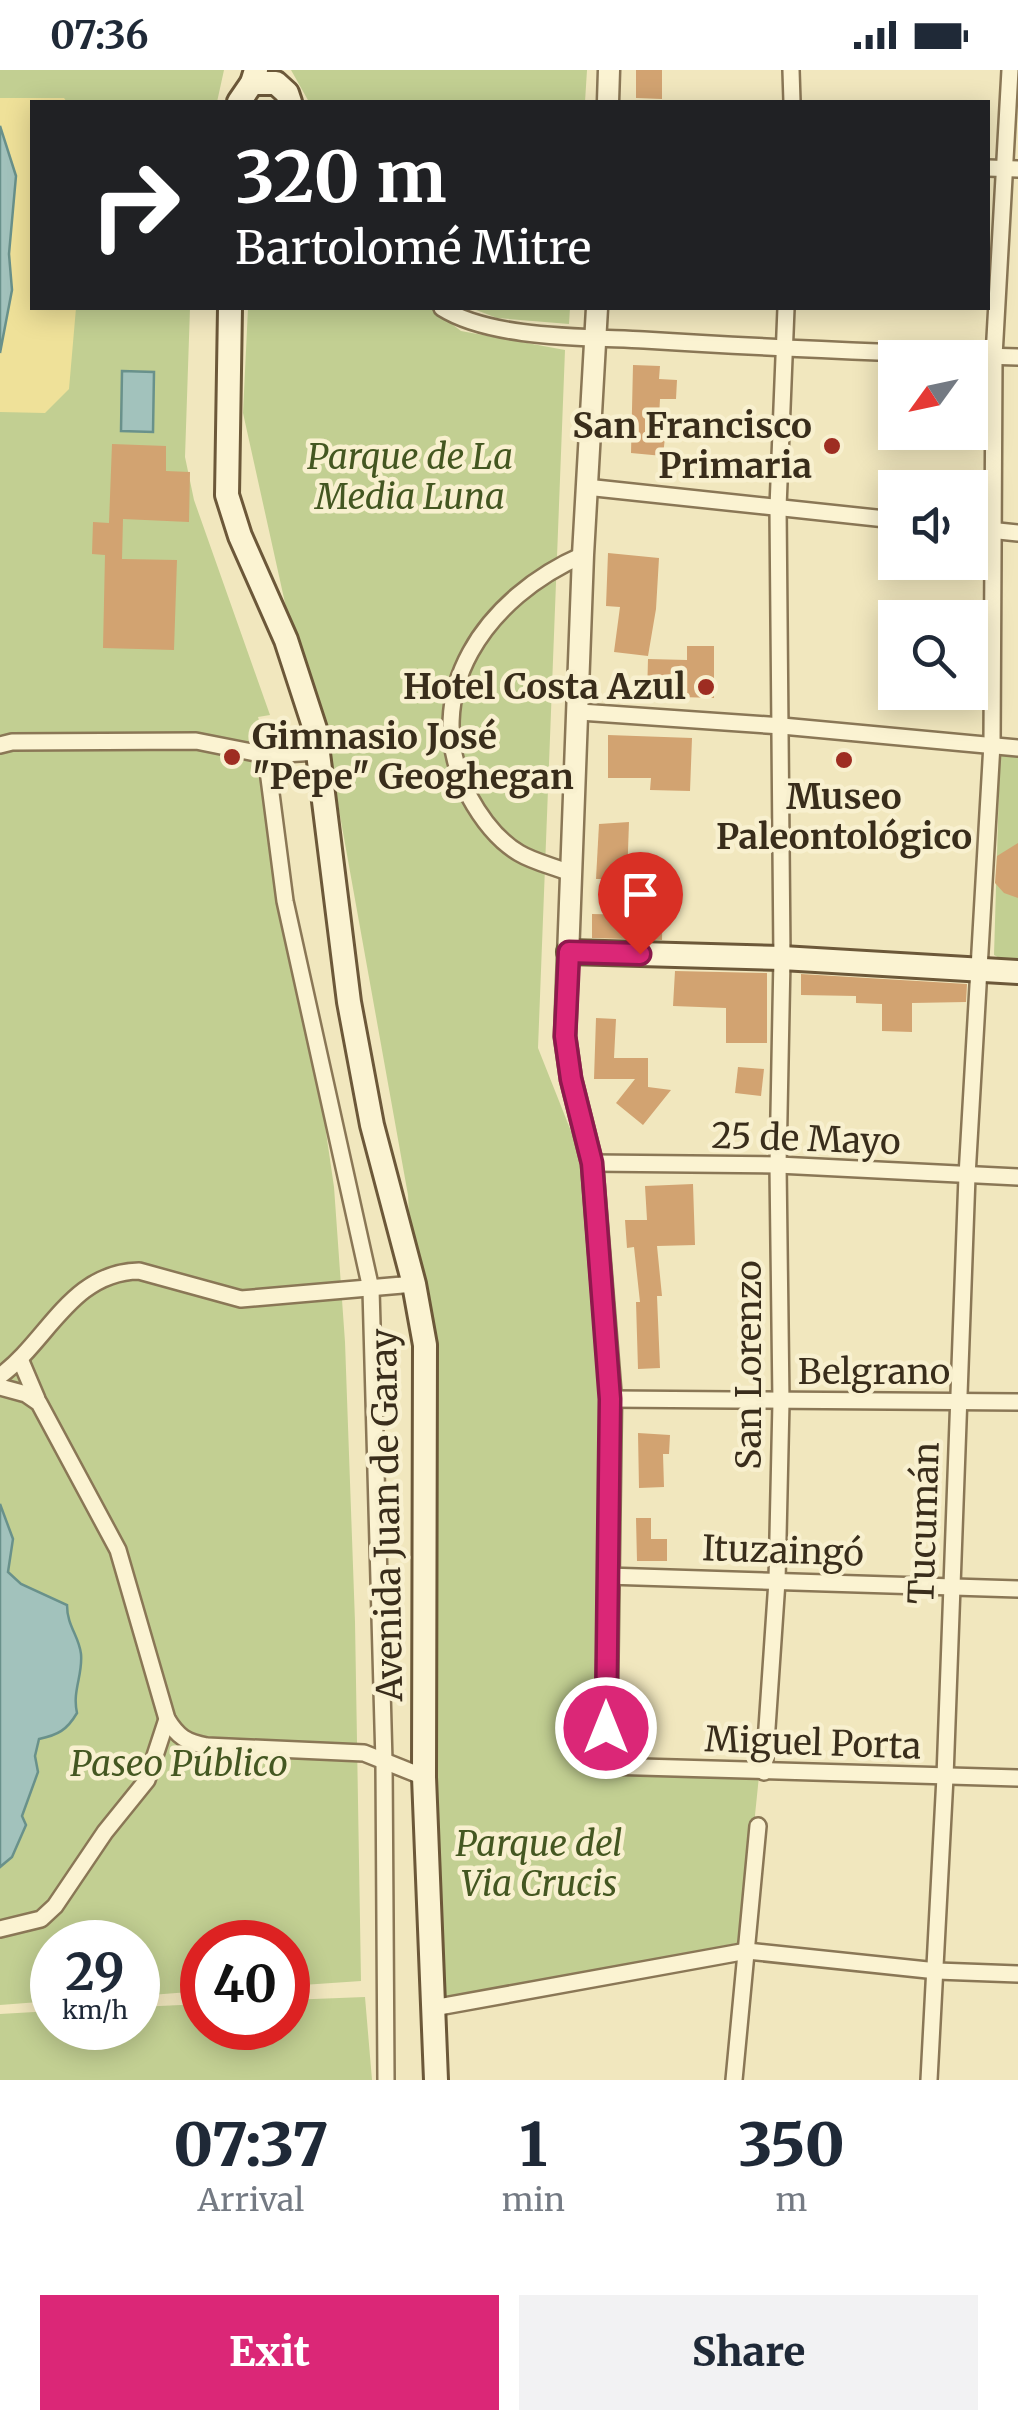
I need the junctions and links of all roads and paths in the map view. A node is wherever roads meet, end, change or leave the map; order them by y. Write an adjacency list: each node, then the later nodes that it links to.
1 (608, 70): 4 (street)
2 (792, 70): 5 (street)
3 (1010, 70): 6 (street, Tucumán)
4 (608, 100)
5 (792, 100)
6 (1003, 168): 13 (street, Tucumán)
7 (230, 310): 27 (main road, Avenida Juan de Garay)
8 (445, 310): 11 (street)
9 (597, 310): 11 (street)
10 (786, 310): 12 (street, San Lorenzo)
11 (595, 338): 12 (street); 15 (street)
12 (784, 349): 13 (street); 16 (street, San Lorenzo)
13 (994, 356): 14 (street); 19 (street, Tucumán)
14 (1018, 357)
15 (586, 487): 16 (street); 21 (street)
16 (778, 507): 17 (street); 23 (street, San Lorenzo)
17 (878, 518)
18 (988, 530): 19 (street)
19 (993, 530): 20 (street); 24 (street, Tucumán)
20 (1018, 532)
21 (583, 556): 22 (street); 29 (street)
22 (580, 712): 23 (street); 29 (street)
23 (782, 726): 24 (street); 31 (street, San Lorenzo)
24 (992, 744): 26 (street); 32 (street, Tucumán)
25 (0, 745): 28 (street)
26 (1018, 748)
27 (318, 752): 28 (street); 38 (main road, Avenida Juan de Garay)
28 (266, 755): 39 (street)
29 (570, 872): 30 (street)
30 (569, 952): 31 (main road); 34 (street)
31 (782, 958): 32 (main road); 35 (street, San Lorenzo)
32 (979, 968): 33 (main road); 36 (street, Tucumán)
33 (1018, 972)
34 (592, 1163): 35 (street, 25 de Mayo); 43 (street)
35 (778, 1165): 36 (street, 25 de Mayo); 45 (street, San Lorenzo)
36 (967, 1176): 37 (street, 25 de Mayo); 44 (street, Tucumán)
37 (1018, 1177)
38 (414, 1284): 39 (street); 56 (main road, Avenida Juan de Garay)
39 (371, 1290): 40 (street); 53 (street)
40 (20, 1359): 41 (street); 47 (street)
41 (0, 1376)
42 (0, 1387): 47 (street)
43 (610, 1399): 45 (street, Belgrano); 48 (street)
44 (957, 1401): 45 (street, Belgrano); 46 (street, Belgrano); 50 (street, Tucumán)
45 (782, 1402): 49 (street, San Lorenzo)
46 (1018, 1402)
47 (39, 1403): 52 (street)
48 (607, 1576): 49 (street, Ituzaingó); 54 (street)
49 (777, 1582): 50 (street, Ituzaingó); 55 (street, San Lorenzo)
50 (953, 1586): 51 (street, Ituzaingó); 57 (street, Tucumán)
51 (1018, 1589)
52 (167, 1719): 53 (street); 60 (street)
53 (384, 1762): 56 (street); 65 (street)
54 (606, 1766): 55 (street, Miguel Porta)
55 (764, 1772): 57 (street, Miguel Porta)
56 (424, 1777): 64 (main road, Avenida Juan de Garay)
57 (945, 1778): 58 (street, Miguel Porta); 62 (street, Tucumán)
58 (1018, 1778)
59 (758, 1826): 61 (street)
60 (0, 1929)
61 (747, 1951): 62 (street); 64 (street); 67 (street)
62 (936, 1970): 63 (street); 68 (street, Tucumán)
63 (1018, 1974)
64 (433, 2008): 66 (main road, Avenida Juan de Garay)
65 (386, 2080)
66 (436, 2080)
67 (734, 2080)
68 (929, 2080)

